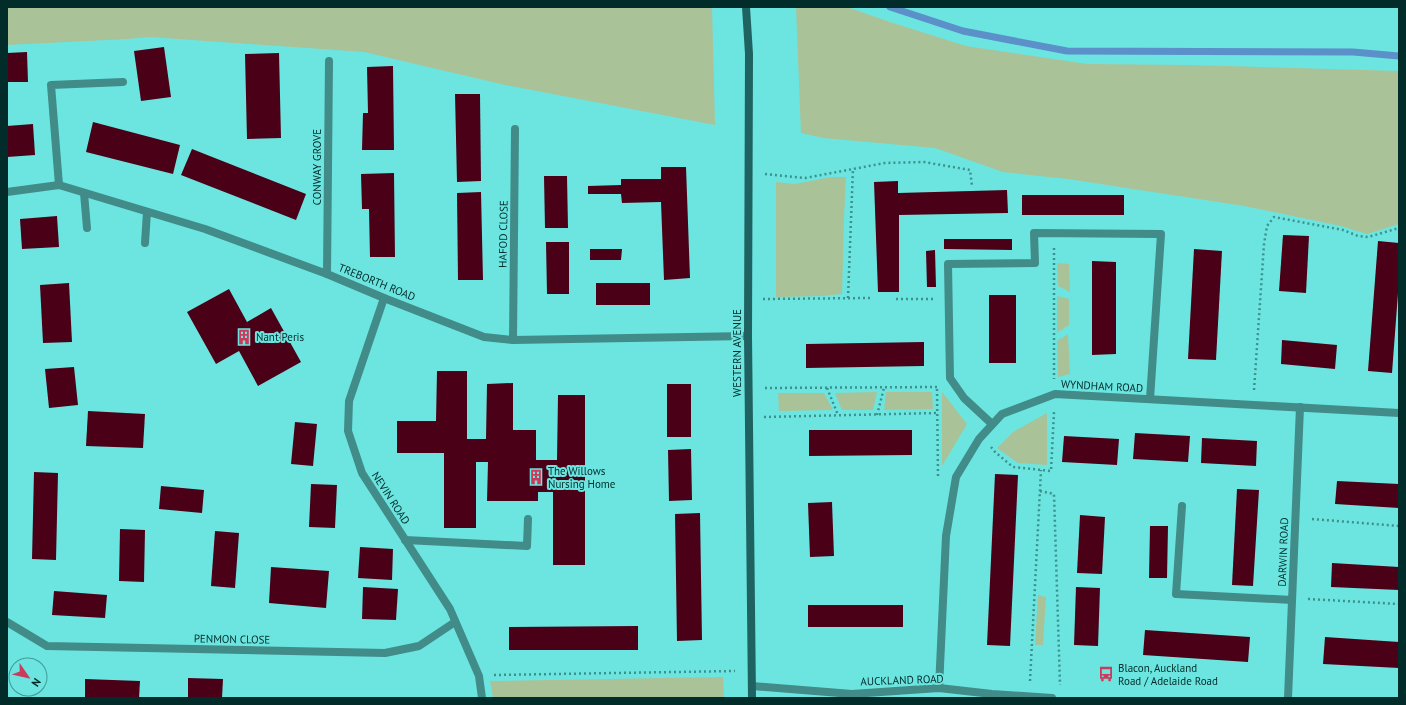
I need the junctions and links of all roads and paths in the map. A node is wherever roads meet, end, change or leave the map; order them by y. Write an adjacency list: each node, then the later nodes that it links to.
1 (746, 7): 6 (street, WESTERN AVENUE)
2 (328, 61): 16 (street, CONWAY GROVE)
3 (123, 82): 7 (street)
4 (515, 129): 24 (street, HAFOD CLOSE)
5 (853, 168): 6 (path); 8 (path); 18 (path)
6 (748, 172): 20 (street, WESTERN AVENUE)
7 (59, 185): 9 (street, TREBORTH ROAD); 10 (street, TREBORTH ROAD)
8 (972, 186)
9 (7, 192)
10 (84, 193): 11 (street, TREBORTH ROAD); 12 (street)
11 (147, 212): 15 (street); 16 (street, TREBORTH ROAD)
12 (87, 228)
13 (1399, 228): 32 (path)
14 (1054, 233): 30 (path); 31 (street); 39 (street)
15 (146, 243)
16 (327, 274): 17 (street, TREBORTH ROAD)
17 (384, 298): 24 (street, TREBORTH ROAD); 47 (street, NEVIN ROAD)
18 (848, 298): 19 (path); 20 (path)
19 (871, 298)
20 (748, 299): 23 (street, WESTERN AVENUE)
21 (896, 299): 22 (path)
22 (938, 299)
23 (748, 336): 24 (street, TREBORTH ROAD); 26 (street, WESTERN AVENUE)
24 (513, 340)
25 (937, 382): 29 (path)
26 (748, 388): 27 (path); 38 (street, WESTERN AVENUE)
27 (827, 388): 28 (path); 37 (path)
28 (884, 388): 29 (path); 36 (path)
29 (937, 388): 34 (path)
30 (1054, 394): 31 (street, WYNDHAM ROAD); 39 (street, WYNDHAM ROAD)
31 (1150, 399): 32 (street, WYNDHAM ROAD)
32 (1253, 405): 33 (street, WYNDHAM ROAD)
33 (1300, 407): 35 (street, WYNDHAM ROAD); 44 (street, DARWIN ROAD)
34 (938, 413): 36 (path); 41 (path)
35 (1399, 413)
36 (876, 414): 37 (path)
37 (838, 415): 38 (path)
38 (748, 417): 52 (street, WESTERN AVENUE)
39 (992, 424): 41 (street, WYNDHAM ROAD)
40 (1041, 470): 42 (path)
41 (956, 477): 55 (street, WYNDHAM ROAD)
42 (1040, 491): 56 (path); 58 (path)
43 (1182, 506): 48 (street)
44 (1295, 518): 46 (path); 48 (street, DARWIN ROAD)
45 (528, 519): 47 (street)
46 (1399, 526)
47 (405, 540): 51 (street, NEVIN ROAD)
48 (1292, 599): 49 (path); 62 (street, DARWIN ROAD)
49 (1399, 604)
50 (7, 622): 51 (street, PENMON CLOSE)
51 (455, 622): 53 (street, NEVIN ROAD)
52 (752, 671): 53 (path); 54 (street, WESTERN AVENUE)
53 (479, 676): 59 (street, NEVIN ROAD)
54 (752, 686): 55 (street, AUCKLAND ROAD); 60 (street, WESTERN AVENUE)
55 (939, 688): 57 (street, AUCKLAND ROAD)
56 (1060, 690)
57 (992, 696): 58 (street, AUCKLAND ROAD)
58 (1029, 697): 61 (street, AUCKLAND ROAD)
59 (482, 698)
60 (752, 698)
61 (1052, 698)
62 (1288, 698)

